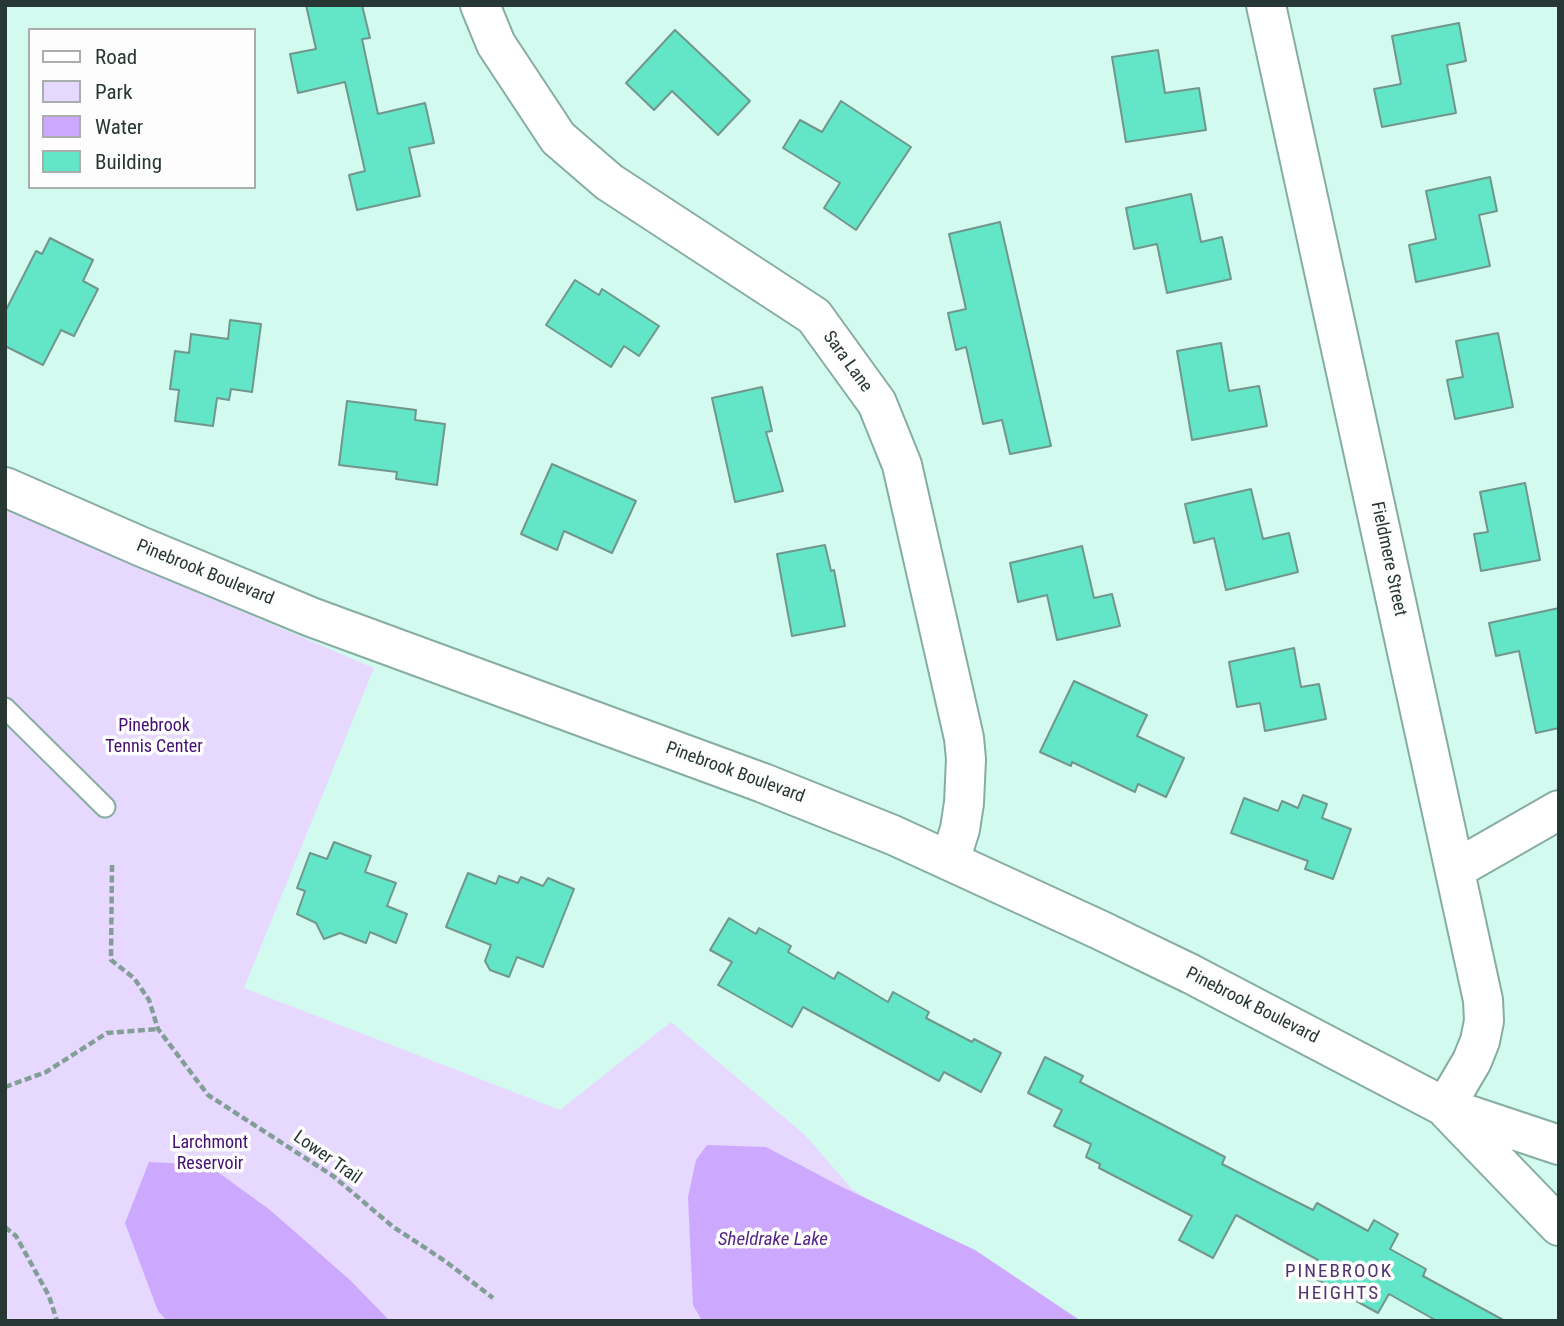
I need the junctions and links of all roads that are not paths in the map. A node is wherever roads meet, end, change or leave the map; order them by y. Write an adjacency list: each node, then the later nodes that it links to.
1 (480, 5): 7 (street, Sara Lane)
2 (1266, 5): 8 (street, Fieldmere Street)
3 (5, 487): 7 (street, Pinebrook Boulevard)
4 (5, 708): 5 (lane)
5 (105, 807)
6 (1559, 810): 8 (street)
7 (950, 861): 9 (street, Pinebrook Boulevard)
8 (1456, 869): 9 (street, Fieldmere Street)
9 (1445, 1107): 10 (street, Pinebrook Boulevard); 11 (street, Pinebrook Boulevard)
10 (1559, 1145)
11 (1559, 1226)

